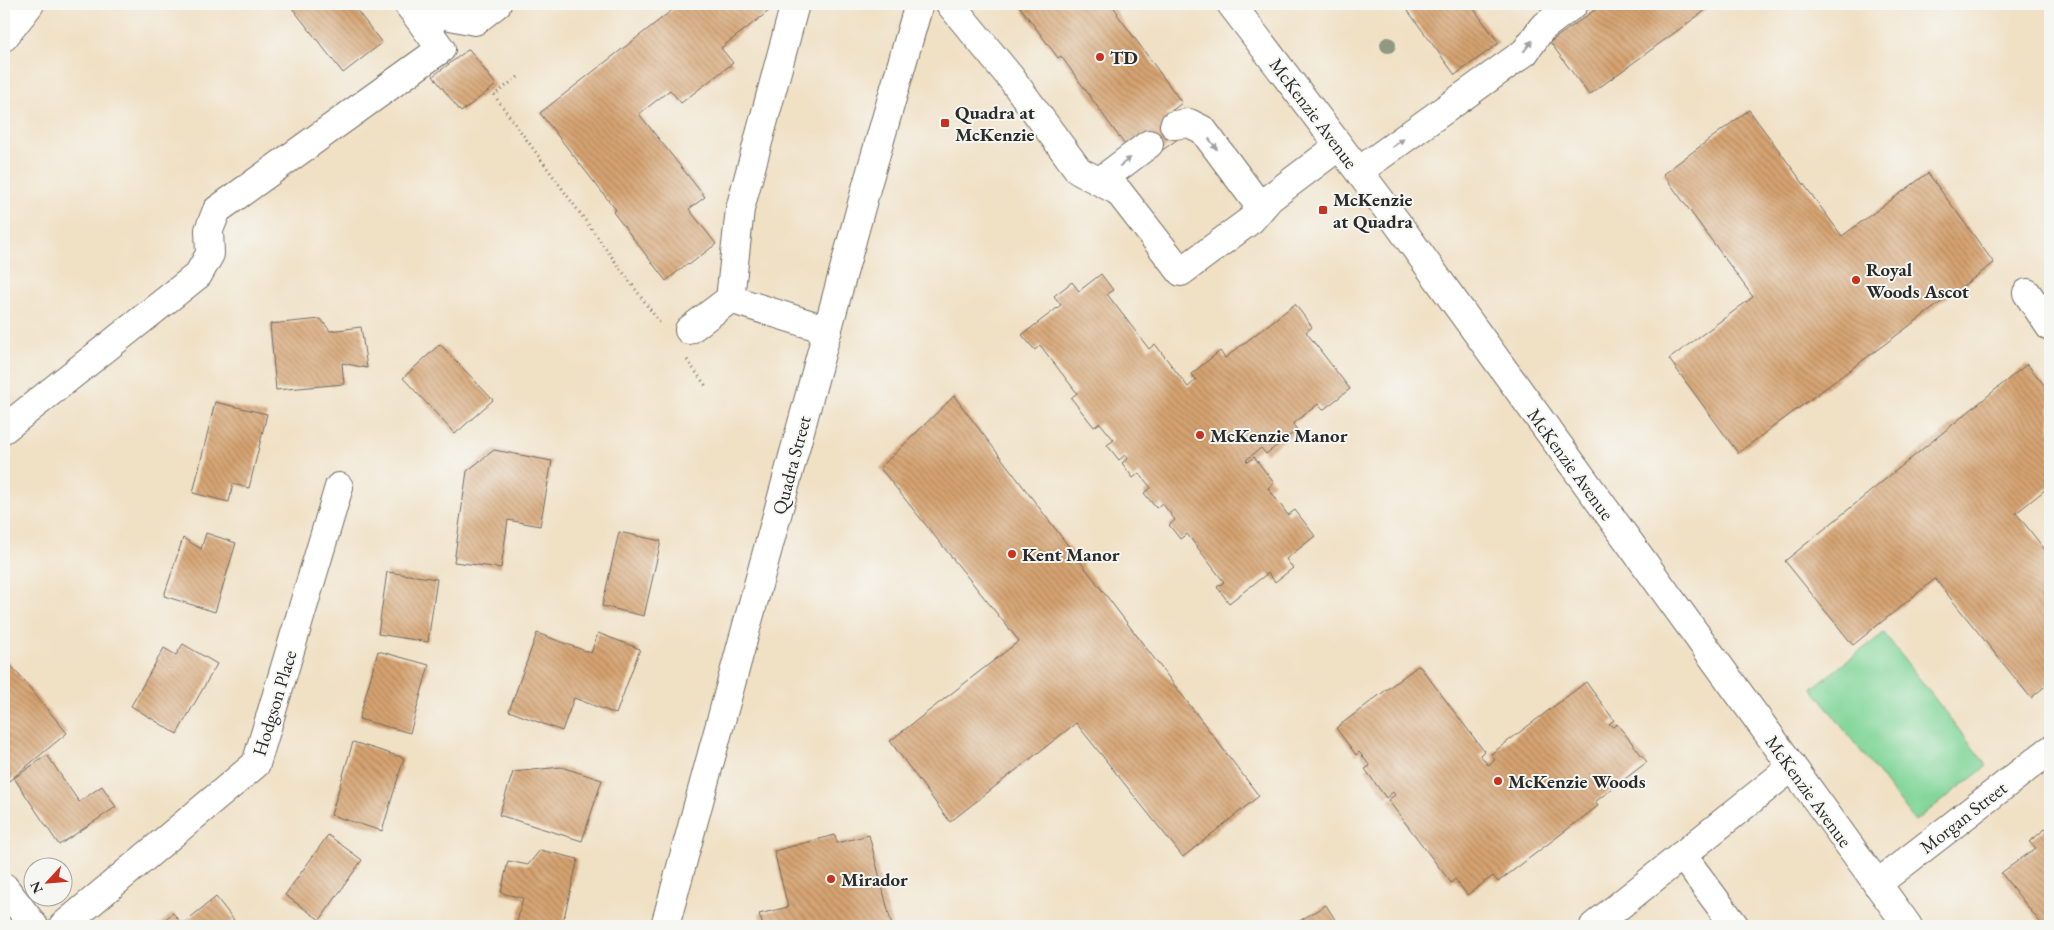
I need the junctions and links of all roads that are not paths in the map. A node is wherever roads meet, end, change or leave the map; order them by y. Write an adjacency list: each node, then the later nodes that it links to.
1 (30, 4): 9 (main road)
2 (497, 4): 8 (main road)
3 (795, 4): 17 (main road)
4 (950, 4): 14 (main road)
5 (1231, 4): 12 (main road, McKenzie Avenue)
6 (1574, 4): 13 (main road, one-way to 6)
7 (916, 5): 19 (main road, Quadra Street)
8 (409, 6): 21 (main road)
9 (4, 37)
10 (1174, 125): 15 (main road, one-way to 15)
11 (1149, 144): 14 (main road, one-way to 11)
12 (1339, 146): 13 (main road, McKenzie Avenue); 15 (main road)
13 (1359, 171): 24 (main road, McKenzie Avenue)
14 (1100, 181): 15 (main road)
15 (1261, 208)
16 (2027, 293): 18 (main road)
17 (730, 299): 19 (main road); 20 (main road)
18 (2050, 327)
19 (828, 330): 30 (main road, Quadra Street)
20 (679, 338)
21 (4, 429)
22 (339, 487): 29 (main road, Hodgson Place)
23 (2050, 750): 26 (main road, Morgan Street)
24 (1792, 767): 25 (main road); 26 (main road, McKenzie Avenue)
25 (1682, 856): 31 (main road); 32 (main road)
26 (1877, 884): 33 (main road, McKenzie Avenue)
27 (4, 887): 28 (main road)
28 (34, 926)
29 (63, 926)
30 (665, 926)
31 (1594, 926)
32 (1735, 926)
33 (1908, 926)

